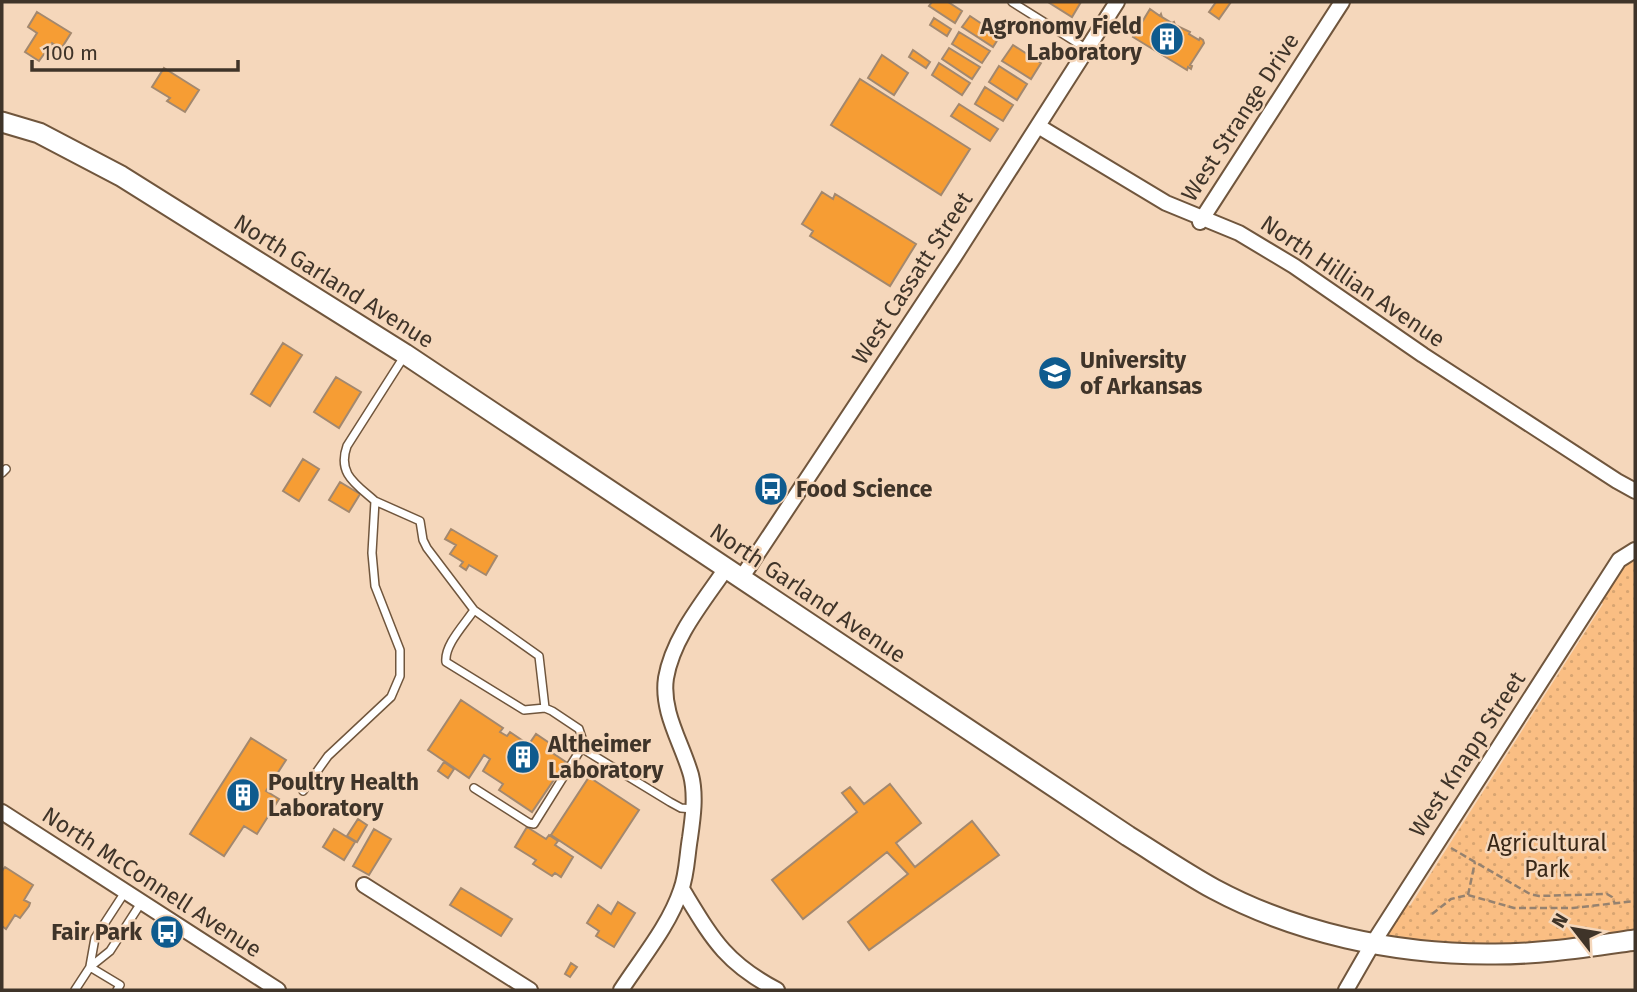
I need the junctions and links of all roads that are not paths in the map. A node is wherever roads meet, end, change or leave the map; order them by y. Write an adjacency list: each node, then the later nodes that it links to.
1 (1012, 2): 4 (lane)
2 (1117, 2): 4 (street, West Cassatt Street)
3 (1342, 2): 7 (street, West Strange Drive)
4 (1087, 49): 6 (street, West Cassatt Street)
5 (2, 122): 8 (main road, North Garland Avenue)
6 (1038, 126): 7 (street, North Hillian Avenue); 12 (street, West Cassatt Street)
7 (1201, 220): 9 (street, North Hillian Avenue)
8 (405, 354): 10 (lane); 12 (main road, North Garland Avenue)
9 (1635, 491)
10 (375, 501): 13 (lane); 17 (lane)
11 (1635, 550): 25 (street, West Knapp Street)
12 (734, 572): 18 (street, West Cassatt Street); 25 (main road, North Garland Avenue)
13 (474, 610): 14 (lane); 14 (lane)
14 (545, 708): 15 (lane)
15 (583, 749): 16 (lane); 18 (lane)
16 (474, 788)
17 (303, 791)
18 (693, 809): 21 (street, West Cassatt Street)
19 (2, 812): 22 (street, North McConnell Avenue)
20 (364, 885): 30 (street)
21 (682, 889): 31 (street, West Cassatt Street); 32 (street)
22 (125, 892): 23 (street, North McConnell Avenue); 26 (lane)
23 (141, 903): 26 (lane); 29 (street, North McConnell Avenue)
24 (1635, 940): 25 (main road, North Garland Avenue)
25 (1373, 943): 33 (street, West Knapp Street)
26 (90, 967): 27 (lane); 28 (lane)
27 (75, 990)
28 (117, 990)
29 (278, 990)
30 (530, 990)
31 (621, 990)
32 (777, 990)
33 (1346, 990)

